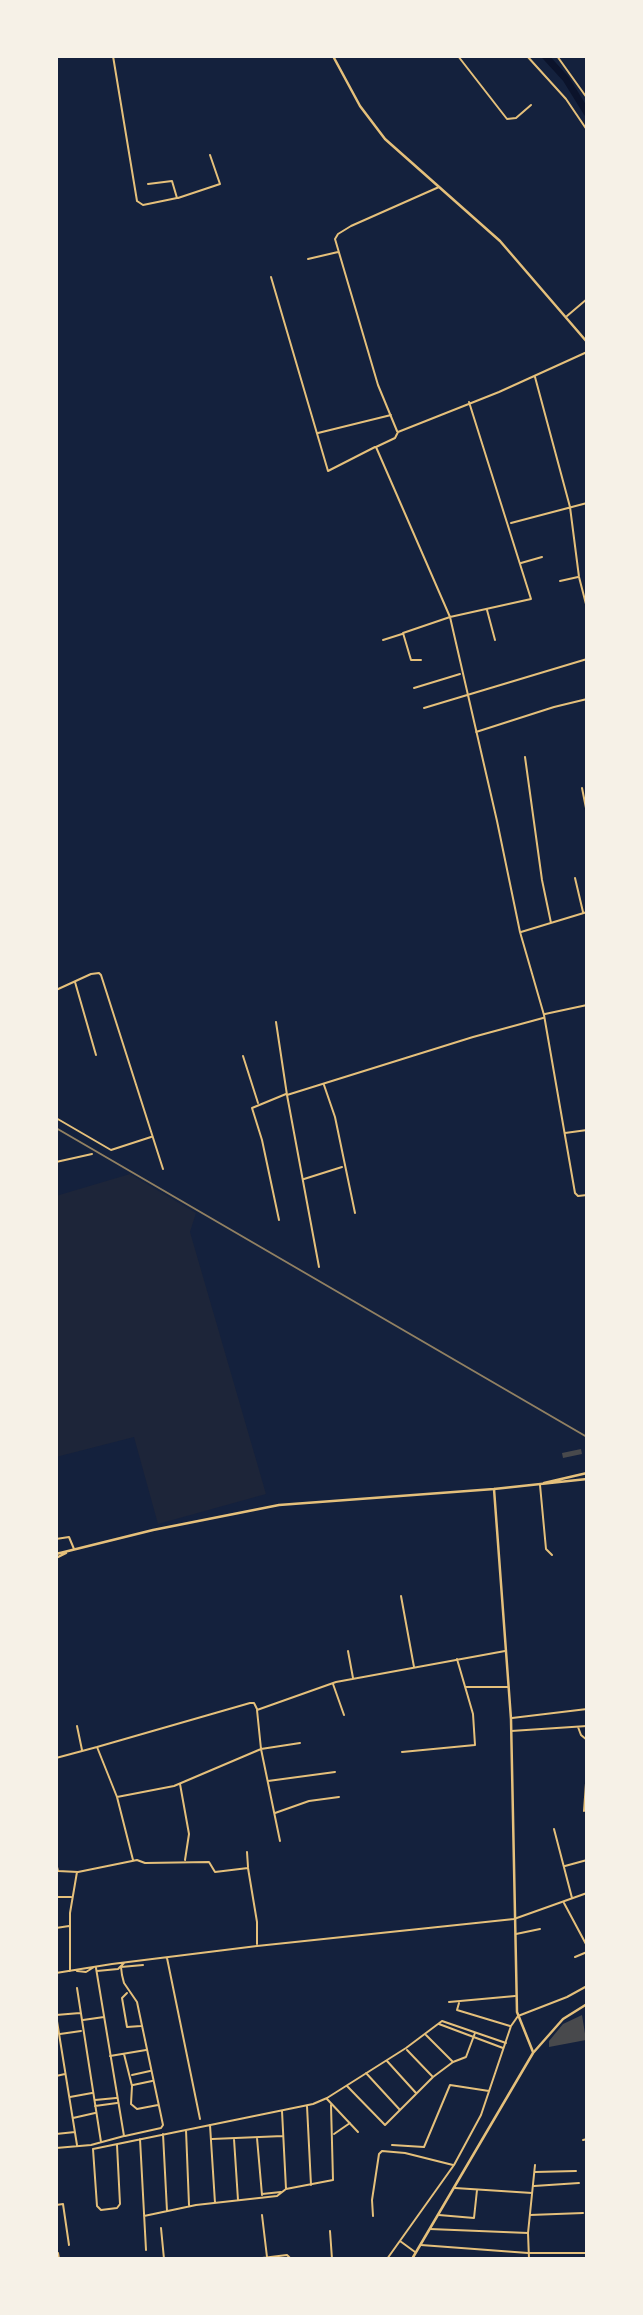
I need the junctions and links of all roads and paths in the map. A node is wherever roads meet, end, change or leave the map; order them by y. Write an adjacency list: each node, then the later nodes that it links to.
1 (113, 56): 12 (street)
2 (333, 56): 11 (main road)
3 (458, 56): 7 (street)
4 (527, 56): 8 (street)
5 (557, 56): 6 (street)
6 (587, 99)
7 (531, 105)
8 (587, 130)
9 (210, 155): 12 (street)
10 (148, 184): 12 (street)
11 (440, 187): 13 (street); 17 (main road)
12 (177, 198)
13 (338, 252): 14 (street); 22 (street)
14 (308, 259)
15 (271, 277): 24 (street)
16 (587, 299): 17 (street)
17 (566, 317): 18 (main road)
18 (587, 341)
19 (587, 352): 20 (street)
20 (535, 376): 21 (street); 27 (street)
21 (469, 402): 23 (street); 28 (street)
22 (391, 415): 23 (street); 24 (street)
23 (398, 432): 25 (street)
24 (317, 433): 25 (street)
25 (376, 447): 35 (street)
26 (587, 503): 27 (street)
27 (570, 507): 28 (street); 31 (street)
28 (509, 524): 30 (street)
29 (542, 557): 30 (street)
30 (520, 563): 34 (street)
31 (579, 577): 32 (street); 33 (street)
32 (560, 581)
33 (587, 608)
34 (487, 609): 35 (street); 38 (street)
35 (450, 617): 36 (street); 41 (street)
36 (403, 634): 37 (street); 40 (street)
37 (383, 640)
38 (495, 640)
39 (587, 659): 43 (street)
40 (421, 660)
41 (461, 674): 42 (street); 43 (street)
42 (414, 688)
43 (466, 695): 45 (street); 46 (street)
44 (587, 699): 46 (street)
45 (424, 708)
46 (475, 732): 53 (street)
47 (525, 757): 52 (street)
48 (582, 789): 49 (street)
49 (587, 813)
50 (575, 878): 51 (street)
51 (585, 913): 52 (street)
52 (551, 923): 53 (street)
53 (520, 932): 57 (street)
54 (75, 982): 55 (street); 59 (street); 67 (street)
55 (56, 989)
56 (587, 1005): 57 (street)
57 (544, 1016): 61 (street); 66 (street)
58 (276, 1022): 62 (street)
59 (96, 1055)
60 (243, 1056): 63 (street)
61 (323, 1084): 62 (street); 70 (street)
62 (287, 1095): 63 (street); 72 (street)
63 (258, 1103): 75 (street)
64 (56, 1118): 67 (street)
65 (587, 1130): 66 (street)
66 (564, 1133): 73 (street)
67 (152, 1137): 71 (street)
68 (92, 1154): 69 (street)
69 (56, 1162)
70 (344, 1167): 72 (street); 74 (street)
71 (163, 1169)
72 (303, 1179): 76 (street)
73 (587, 1195)
74 (355, 1213)
75 (279, 1220)
76 (319, 1267)
77 (587, 1473): 79 (main road)
78 (587, 1479): 79 (main road)
79 (542, 1483): 80 (main road); 83 (street)
80 (494, 1489): 82 (main road); 86 (main road)
81 (56, 1539): 82 (street)
82 (74, 1550): 84 (main road)
83 (552, 1555)
84 (56, 1556)
85 (401, 1596): 89 (street)
86 (506, 1650): 88 (street); 93 (main road)
87 (348, 1651): 90 (street)
88 (457, 1659): 89 (street); 92 (street)
89 (414, 1667): 90 (street)
90 (353, 1679): 91 (street)
91 (332, 1683): 95 (street); 96 (street)
92 (465, 1686): 93 (street); 107 (street)
93 (509, 1687): 97 (main road)
94 (587, 1709): 97 (street)
95 (257, 1710): 104 (street); 105 (street)
96 (344, 1715)
97 (510, 1719): 101 (main road)
98 (76, 1726): 106 (street)
99 (578, 1726): 100 (street); 101 (street); 102 (street)
100 (587, 1726)
101 (510, 1731): 134 (main road)
102 (587, 1740)
103 (300, 1744): 105 (street)
104 (97, 1747): 106 (street); 114 (street)
105 (261, 1749): 112 (street); 113 (street)
106 (82, 1751): 108 (street)
107 (401, 1752)
108 (56, 1758)
109 (587, 1769): 111 (street)
110 (335, 1772): 112 (street)
111 (587, 1773): 116 (street)
112 (267, 1781): 118 (street)
113 (180, 1784): 114 (street); 124 (street)
114 (117, 1797): 123 (street)
115 (339, 1797): 118 (street)
116 (586, 1800): 117 (street)
117 (584, 1811)
118 (274, 1814): 120 (street)
119 (554, 1829): 126 (street)
120 (280, 1841)
121 (247, 1852): 127 (street)
122 (587, 1860): 126 (street)
123 (137, 1861): 124 (street); 128 (street)
124 (185, 1861): 127 (street)
125 (56, 1863): 128 (street)
126 (564, 1867): 132 (street)
127 (248, 1868): 139 (street)
128 (78, 1872): 130 (street)
129 (587, 1893): 132 (street)
130 (72, 1895): 131 (street); 135 (street)
131 (56, 1897)
132 (572, 1898): 133 (street)
133 (564, 1902): 134 (street); 140 (street)
134 (514, 1919): 138 (main road); 139 (street)
135 (70, 1926): 136 (street); 148 (street)
136 (56, 1928)
137 (540, 1929): 138 (street)
138 (515, 1934): 154 (main road)
139 (257, 1945): 142 (street)
140 (587, 1946)
141 (587, 1952): 143 (street)
142 (167, 1957): 144 (street); 207 (street)
143 (575, 1957)
144 (124, 1962): 146 (street); 147 (street)
145 (143, 1965): 147 (street)
146 (95, 1966): 148 (street); 149 (street)
147 (121, 1967): 149 (street); 153 (street)
148 (70, 1972): 150 (street)
149 (96, 1972): 160 (street)
150 (56, 1973)
151 (587, 1986): 161 (street)
152 (77, 1987): 158 (street)
153 (128, 1991): 164 (street); 164 (street)
154 (516, 1996): 156 (street); 161 (main road)
155 (449, 2002): 156 (street)
156 (460, 2002): 165 (street)
157 (587, 2004): 178 (main road)
158 (80, 2013): 159 (street); 162 (street)
159 (56, 2015): 168 (street)
160 (104, 2017): 162 (street); 179 (street)
161 (519, 2018): 165 (street); 178 (main road)
162 (82, 2020): 166 (street)
163 (438, 2024): 167 (street); 169 (street); 170 (street)
164 (142, 2026): 174 (street)
165 (511, 2026): 171 (street)
166 (82, 2031): 168 (street); 192 (street)
167 (476, 2032): 170 (street); 171 (street)
168 (60, 2034): 175 (street)
169 (425, 2034): 172 (street); 181 (street)
170 (474, 2037): 173 (street); 181 (street)
171 (506, 2043): 173 (street)
172 (406, 2048): 180 (street); 187 (street)
173 (504, 2048): 191 (street)
174 (147, 2049): 177 (street); 182 (street)
175 (62, 2050): 176 (street); 184 (street)
176 (56, 2051)
177 (124, 2053): 179 (street); 186 (street)
178 (533, 2053): 234 (main road)
179 (110, 2056): 195 (street)
180 (386, 2059): 183 (street); 193 (street)
181 (453, 2062): 187 (street)
182 (151, 2071): 186 (street); 188 (street)
183 (366, 2073): 189 (street); 204 (street)
184 (66, 2074): 185 (street); 194 (street)
185 (56, 2076)
186 (130, 2076): 190 (street)
187 (433, 2077): 193 (street)
188 (153, 2081): 190 (street); 199 (street)
189 (347, 2085): 196 (street); 204 (street)
190 (132, 2086): 199 (street)
191 (490, 2091): 223 (street); 227 (street)
192 (93, 2093): 194 (street); 197 (street)
193 (417, 2093): 204 (street)
194 (69, 2097): 206 (street)
195 (116, 2098): 197 (street); 198 (street)
196 (327, 2098): 200 (street); 201 (street)
197 (94, 2100): 202 (street)
198 (118, 2103): 202 (street); 216 (street)
199 (159, 2105): 216 (street)
200 (307, 2105): 203 (street); 232 (street)
201 (331, 2105): 208 (street); 215 (street)
202 (95, 2106): 205 (street)
203 (282, 2110): 209 (street); 217 (street)
204 (401, 2110)
205 (96, 2113): 206 (street); 222 (street)
206 (73, 2118): 211 (street)
207 (200, 2119)
208 (350, 2123): 212 (street); 215 (street)
209 (210, 2124): 210 (street); 221 (street)
210 (186, 2129): 214 (street); 242 (street)
211 (75, 2132): 213 (street); 225 (street)
212 (358, 2132)
213 (56, 2134)
214 (163, 2134): 220 (street); 243 (street)
215 (332, 2135): 232 (street)
216 (124, 2136): 222 (street)
217 (283, 2136): 218 (street); 235 (street)
218 (256, 2137): 219 (street); 238 (street)
219 (234, 2138): 221 (street); 239 (street)
220 (140, 2139): 224 (street); 248 (street)
221 (211, 2139): 240 (street)
222 (101, 2143): 225 (street)
223 (392, 2144)
224 (117, 2146): 224 (street)
225 (77, 2147): 226 (street)
226 (56, 2148)
227 (454, 2165): 249 (street); 254 (street)
228 (535, 2165): 230 (street)
229 (576, 2171): 230 (street)
230 (534, 2172): 233 (street)
231 (579, 2183): 233 (street)
232 (311, 2185): 235 (street)
233 (533, 2186): 237 (street)
234 (454, 2188): 236 (street); 246 (main road)
235 (284, 2190): 238 (street)
236 (477, 2190): 237 (street); 246 (street)
237 (532, 2193): 247 (street)
238 (262, 2195): 239 (street)
239 (238, 2200): 240 (street)
240 (215, 2203): 242 (street)
241 (56, 2205): 255 (street)
242 (189, 2206): 243 (street)
243 (167, 2212): 248 (street)
244 (583, 2213): 247 (street)
245 (262, 2215): 262 (street)
246 (438, 2215): 251 (main road)
247 (529, 2215): 253 (street)
248 (144, 2216): 257 (street)
249 (373, 2216)
250 (161, 2228): 264 (street)
251 (429, 2229): 253 (street); 256 (main road)
252 (330, 2231): 267 (street)
253 (528, 2233): 260 (street)
254 (403, 2244): 258 (street); 268 (street)
255 (69, 2245)
256 (420, 2245): 258 (main road); 260 (street)
257 (146, 2250)
258 (416, 2252): 269 (main road)
259 (58, 2253): 263 (street)
260 (528, 2253): 261 (street); 270 (street)
261 (587, 2253)
262 (267, 2257): 265 (street); 266 (street)
263 (60, 2259)
264 (164, 2259)
265 (254, 2259)
266 (291, 2259)
267 (331, 2259)
268 (387, 2259)
269 (412, 2259)
270 (529, 2259)

